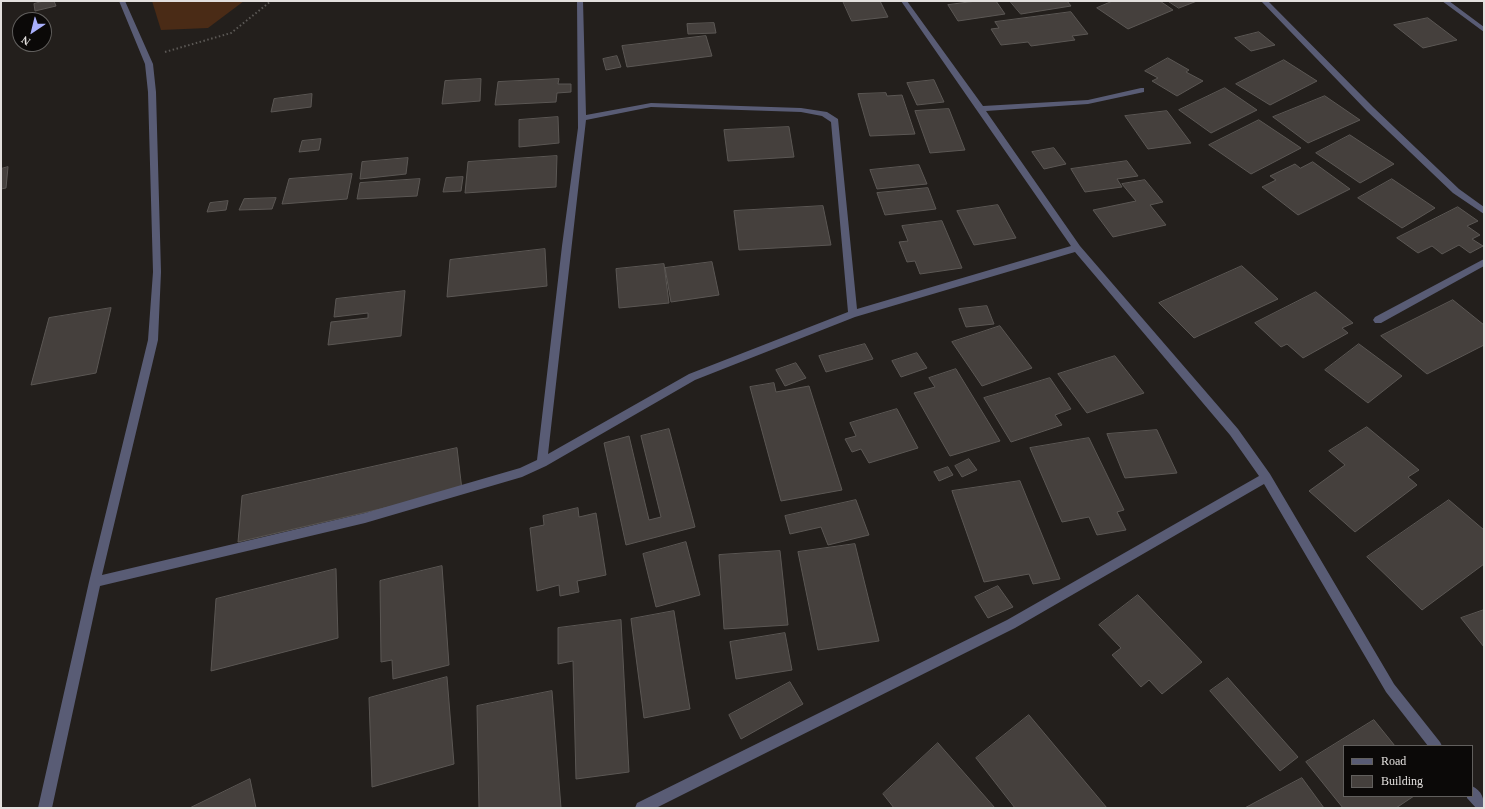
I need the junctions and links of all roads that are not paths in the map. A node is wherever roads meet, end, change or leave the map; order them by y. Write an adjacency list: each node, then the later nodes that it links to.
1 (122, 1): 17 (street)
2 (580, 1): 9 (street)
3 (904, 1): 8 (street)
4 (1264, 1): 10 (street)
5 (1445, 1): 6 (street)
6 (1484, 30)
7 (1140, 90): 8 (street)
8 (981, 109): 11 (street)
9 (582, 118): 13 (street); 15 (street)
10 (1484, 211)
11 (1077, 248): 13 (street); 16 (street)
12 (1484, 262): 14 (street)
13 (853, 314): 15 (street)
14 (1378, 320)
15 (542, 462): 17 (street)
16 (1266, 476): 18 (street); 21 (street)
17 (95, 582): 20 (street)
18 (1435, 745)
19 (1473, 794): 22 (street)
20 (46, 808)
21 (642, 808)
22 (1484, 808)

